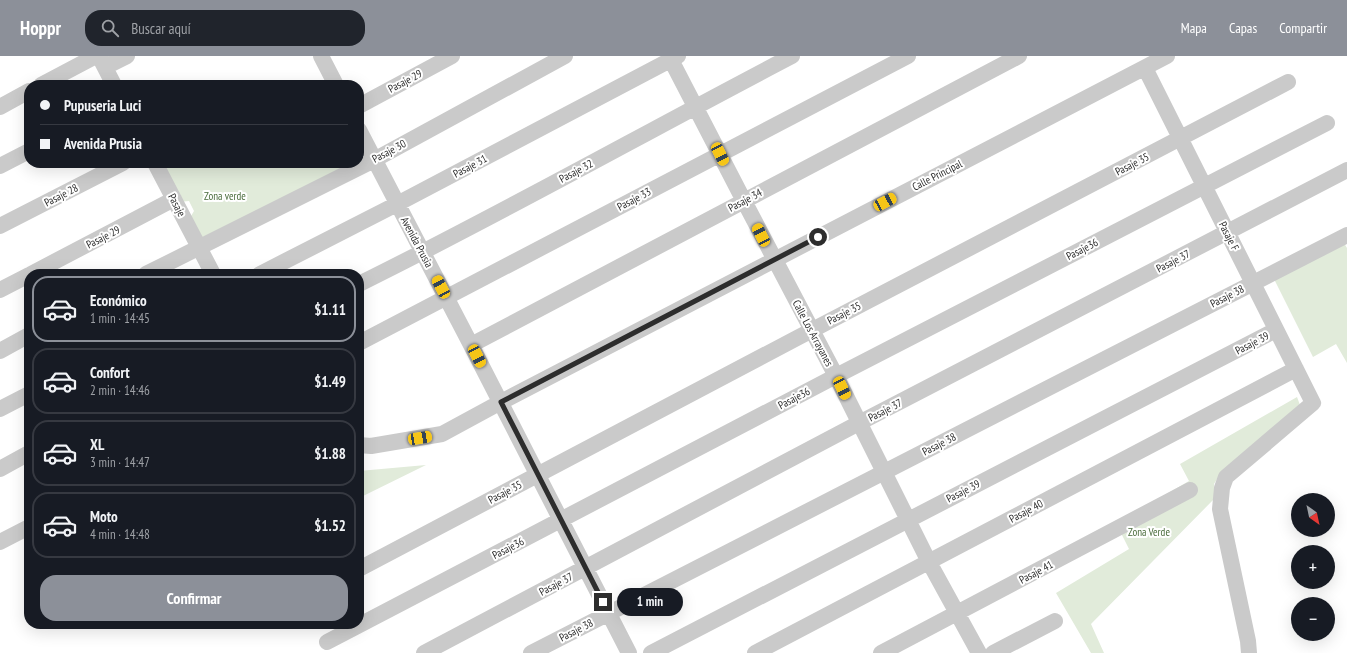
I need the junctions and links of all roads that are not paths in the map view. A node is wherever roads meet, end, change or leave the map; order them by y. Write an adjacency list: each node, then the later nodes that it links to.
1 (127, 56): 10 (street)
2 (452, 56): 17 (street, Pasaje 29)
3 (565, 56): 25 (street, Pasaje 30)
4 (792, 56): 19 (street, Pasaje 32)
5 (908, 56): 24 (street, Pasaje 33)
6 (1019, 56): 34 (street, Pasaje 34)
7 (1167, 56): 11 (street, Calle Principal)
8 (673, 57): 19 (street, Calle Los Arrayanes); 35 (street, Pasaje 31)
9 (328, 58): 14 (street)
10 (100, 60): 12 (street); 13 (street)
11 (1145, 68): 21 (street, Pasaje F); 41 (street, Calle Principal)
12 (53, 80)
13 (111, 80)
14 (335, 80)
15 (1288, 82): 21 (street, Pasaje 35)
16 (24, 94): 18 (street)
17 (364, 103)
18 (0, 107)
19 (695, 107): 24 (street, Calle Los Arrayanes); 40 (street, Pasaje 32)
20 (1327, 123): 32 (street, Pasaje36)
21 (1180, 139): 32 (street, Pasaje F); 51 (street, Pasaje 35)
22 (364, 140): 25 (street, Avenida Prusia)
23 (24, 154): 27 (street)
24 (720, 154): 34 (street, Calle Los Arrayanes); 50 (street, Pasaje 33)
25 (374, 160): 26 (street, Pasaje 30); 35 (street, Avenida Prusia)
26 (364, 165)
27 (0, 166)
28 (113, 168): 36 (street, Pasaje 28)
29 (158, 168): 33 (street, Pasaje)
30 (358, 168): 39 (street, Pasaje 30)
31 (1347, 170): 37 (street, Pasaje 37)
32 (1204, 187): 37 (street, Pasaje F); 58 (street, Pasaje36)
33 (174, 199): 39 (street, Pasaje); 42 (street, Pasaje 29)
34 (744, 201): 41 (street, Calle Los Arrayanes); 55 (street, Pasaje 34)
35 (397, 204): 40 (street, Avenida Prusia); 45 (street, Pasaje 31)
36 (0, 226)
37 (1228, 233): 48 (street, Pasaje F); 62 (street, Pasaje 37)
38 (1347, 235): 48 (street, Pasaje 38)
39 (199, 246): 43 (street, Pasaje 30); 44 (street, Pasaje)
40 (422, 253): 47 (street, Pasaje 32); 50 (street, Avenida Prusia)
41 (774, 260): 51 (street, Calle Los Arrayanes); 60 (street, Calle Principal)
42 (40, 269)
43 (155, 269)
44 (210, 269)
45 (270, 269)
46 (24, 277): 49 (street, Pasaje 29)
47 (364, 282)
48 (1253, 283): 52 (street, Pasaje F); 66 (street, Pasaje 38)
49 (0, 290)
50 (447, 298): 54 (street, Pasaje 33); 55 (street, Avenida Prusia)
51 (811, 330): 58 (street, Calle Los Arrayanes); 67 (street, Pasaje 35)
52 (1276, 330): 57 (street, Pasaje F); 69 (street, Pasaje 39)
53 (24, 338): 56 (street)
54 (364, 340)
55 (471, 344): 60 (street, Avenida Prusia)
56 (0, 351)
57 (1296, 369): 73 (street, Pasaje 40); 90 (street, Pasaje F)
58 (836, 376): 62 (street, Calle Los Arrayanes); 70 (street, Pasaje36)
59 (24, 397): 61 (street)
60 (501, 402): 63 (street, Calle Principal); 67 (street, Avenida Prusia)
61 (0, 409)
62 (859, 423): 66 (street, Calle Los Arrayanes); 75 (street, Pasaje 37)
63 (364, 445)
64 (24, 456): 65 (street)
65 (0, 468)
66 (883, 472): 69 (street, Calle Los Arrayanes); 76 (street, Pasaje 38)
67 (538, 475): 70 (street, Avenida Prusia); 74 (street, Pasaje 35)
68 (1190, 490): 77 (street, Pasaje 41)
69 (908, 519): 73 (street, Calle Los Arrayanes); 85 (street, Pasaje 39)
70 (561, 521): 75 (street, Avenida Prusia); 79 (street, Pasaje36)
71 (24, 530): 72 (street)
72 (0, 542)
73 (929, 562): 77 (street, Calle Los Arrayanes); 86 (street, Pasaje 40)
74 (364, 565)
75 (586, 569): 76 (street, Avenida Prusia); 82 (street, Pasaje 37)
76 (609, 613): 83 (street, Pasaje 38); 84 (street, Avenida Prusia)
77 (957, 613): 87 (street, Pasaje 41); 88 (street, Calle Los Arrayanes)
78 (1055, 621): 89 (street)
79 (364, 623)
80 (352, 629): 81 (street, Pasaje36)
81 (327, 642)
82 (424, 653)
83 (531, 653)
84 (629, 653)
85 (651, 653)
86 (755, 653)
87 (882, 653)
88 (979, 653)
89 (993, 653)
90 (1249, 653)

